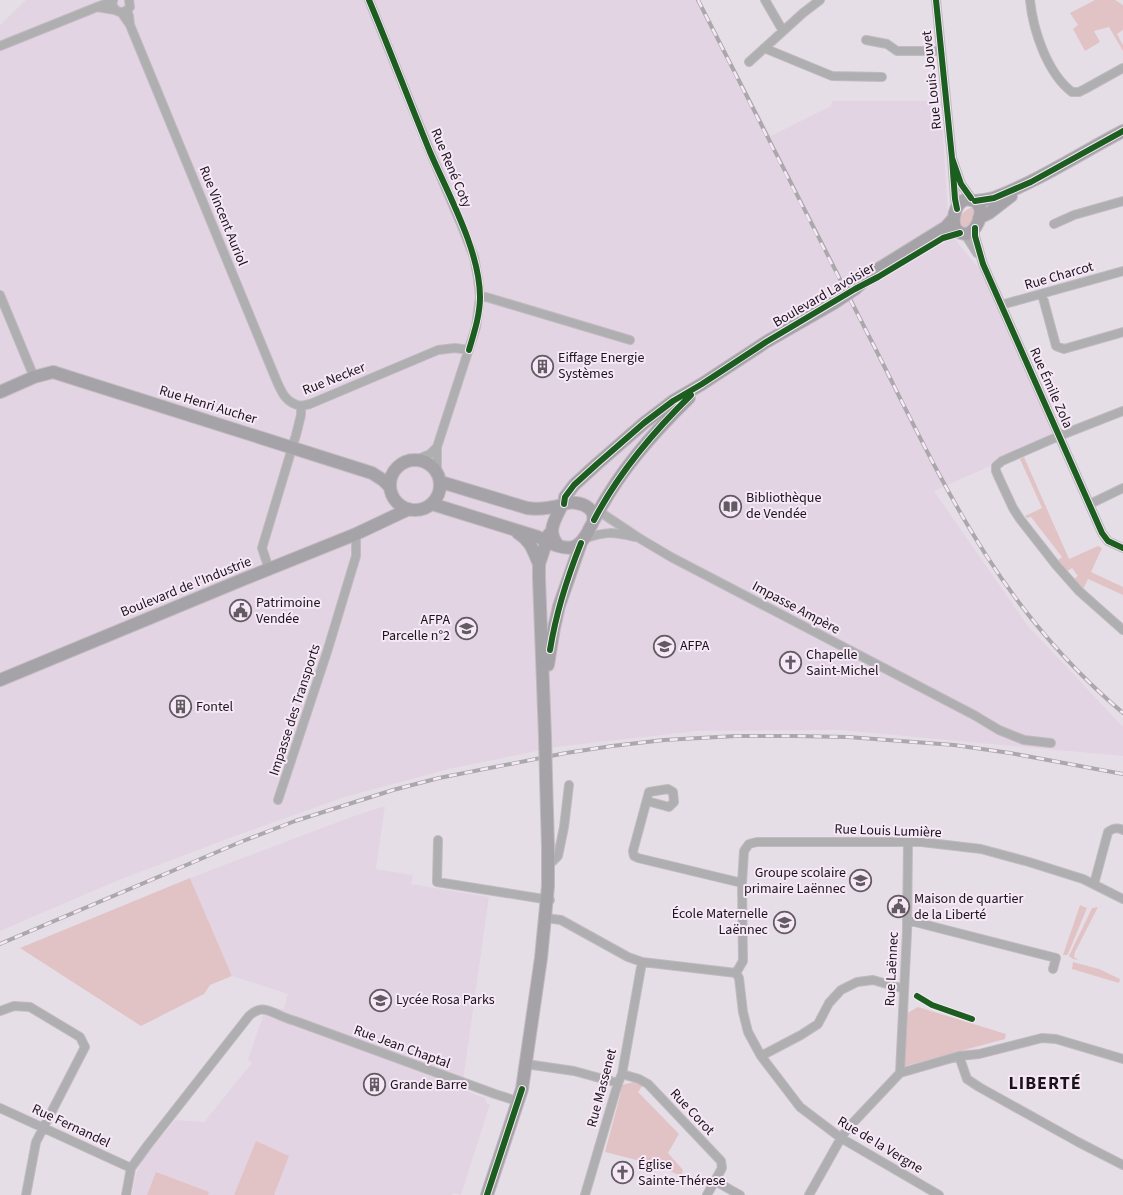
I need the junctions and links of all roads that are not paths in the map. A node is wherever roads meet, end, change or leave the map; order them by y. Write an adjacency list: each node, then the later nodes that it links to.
1 (369, 0): 30 (street, Rue René Coty)
2 (765, 0): 9 (street)
3 (820, 0): 9 (street)
4 (936, 0): 13 (street, Rue Louis Jouvet)
5 (1030, 0): 15 (street)
6 (114, 1): 7 (street, Rue Vincent Auriol); 8 (street)
7 (126, 6): 8 (street); 38 (street, Rue Vincent Auriol)
8 (97, 7): 11 (street)
9 (783, 31): 12 (street)
10 (866, 40): 13 (street)
11 (0, 46)
12 (764, 48): 14 (street); 16 (street)
13 (941, 51): 18 (street, Rue Louis Jouvet)
14 (749, 62)
15 (1123, 68)
16 (882, 77)
17 (1123, 131): 19 (main road, Boulevard Lavoisier)
18 (952, 158): 20 (street, Rue Louis Jouvet); 22 (street, Rue Louis Jouvet)
19 (1031, 182): 20 (main road, Boulevard Lavoisier); 24 (main road, Boulevard Lavoisier)
20 (973, 200): 22 (main road, Boulevard Lavoisier); 24 (main road)
21 (1123, 201): 23 (street)
22 (955, 213): 24 (main road); 27 (main road, Boulevard Lavoisier)
23 (1054, 224)
24 (970, 228): 25 (street, Rue Émile Zola); 25 (street, Rue Émile Zola); 27 (main road, Boulevard Lavoisier)
25 (983, 264): 31 (street, Rue Émile Zola)
26 (1123, 271): 28 (street, Rue Charcot)
27 (855, 289): 36 (main road, Boulevard Lavoisier, bridge)
28 (1042, 294): 31 (street, Rue Charcot); 32 (street)
29 (0, 295): 35 (street)
30 (480, 297): 33 (street); 34 (street, Rue René Coty)
31 (1001, 306): 40 (street, Rue Émile Zola)
32 (1123, 332)
33 (630, 340)
34 (469, 350): 38 (street, Rue Necker); 41 (street, Rue René Coty)
35 (34, 377): 37 (main road, Rue Henri Aucher); 42 (main road, Rue Henri Aucher)
36 (702, 384): 51 (main road, Boulevard Lavoisier); 53 (main road, Boulevard Lavoisier)
37 (0, 392)
38 (302, 406): 42 (street, Rue Necker)
39 (1123, 411): 40 (street)
40 (1059, 436): 50 (street, Rue Émile Zola); 65 (street)
41 (438, 447): 43 (street); 46 (street, Rue René Coty)
42 (293, 448): 45 (main road, Rue Henri Aucher); 64 (street, Rue Necker)
43 (418, 459): 44 (main road); 46 (main road)
44 (396, 468): 45 (main road, Rue Henri Aucher); 48 (main road)
45 (372, 472): 48 (main road, Rue Henri Aucher)
46 (439, 477): 49 (main road); 51 (main road)
47 (1123, 488): 50 (street)
48 (391, 491): 52 (main road); 54 (main road)
49 (432, 504): 52 (main road); 56 (main road)
50 (1090, 504): 62 (street, Rue Émile Zola)
51 (562, 505): 53 (main road); 55 (main road)
52 (409, 509): 54 (main road, Boulevard de l'Industrie)
53 (594, 513): 58 (street, Impasse Ampère); 60 (main road)
54 (383, 522): 57 (main road, Boulevard de l'Industrie)
55 (552, 525): 59 (main road); 61 (main road)
56 (512, 530): 59 (main road); 63 (main road)
57 (356, 534): 64 (main road, Boulevard de l'Industrie); 70 (street, Impasse des Transports)
58 (639, 538): 60 (street, Impasse Ampère); 68 (street, Impasse Ampère)
59 (546, 541): 61 (main road); 63 (main road)
60 (582, 541): 61 (main road); 67 (main road)
61 (558, 545)
62 (1123, 548)
63 (539, 564): 67 (main road)
64 (269, 569): 66 (main road, Boulevard de l'Industrie)
65 (1123, 630)
66 (0, 680)
67 (544, 700): 75 (main road, bridge)
68 (1051, 743)
69 (569, 785): 76 (street)
70 (278, 800)
71 (647, 802): 77 (street)
72 (1123, 830): 78 (street)
73 (438, 840): 80 (street)
74 (908, 842): 77 (street, Rue Louis Lumière); 78 (street, Rue Louis Lumière); 82 (street, Rue Laënnec)
75 (548, 847): 76 (main road); 80 (main road)
76 (552, 862): 80 (main road)
77 (742, 882): 85 (street)
78 (1094, 884): 79 (street, Rue Louis Lumière)
79 (1123, 899)
80 (549, 900): 81 (main road)
81 (547, 918): 83 (street); 91 (main road)
82 (907, 920): 84 (street); 86 (street, Rue Laënnec)
83 (642, 962): 85 (street); 93 (street, Rue Massenet)
84 (1053, 968)
85 (736, 972): 88 (street, Rue de la Vergne)
86 (904, 988): 88 (street); 92 (street, Rue Laënnec)
87 (0, 1011): 97 (street)
88 (761, 1056): 98 (street, Rue de la Vergne)
89 (959, 1056): 90 (street); 92 (street); 99 (street)
90 (1123, 1059)
91 (526, 1064): 94 (street); 95 (main road)
92 (900, 1073): 98 (street)
93 (622, 1074): 94 (street, Rue Massenet); 101 (street, Rue Corot)
94 (618, 1083): 105 (street, Rue Massenet)
95 (517, 1101): 100 (street, Rue Jean Chaptal); 104 (main road)
96 (0, 1108): 97 (street, Rue Fernandel)
97 (43, 1127): 100 (street, Rue Fernandel); 102 (street)
98 (841, 1138): 108 (street); 109 (street, Rue de la Vergne)
99 (1123, 1164)
100 (131, 1168): 103 (street, Rue Jean Chaptal)
101 (715, 1181): 106 (street); 107 (street)
102 (26, 1195)
103 (126, 1195)
104 (487, 1195)
105 (585, 1195)
106 (707, 1195)
107 (740, 1195)
108 (809, 1195)
109 (939, 1195)

